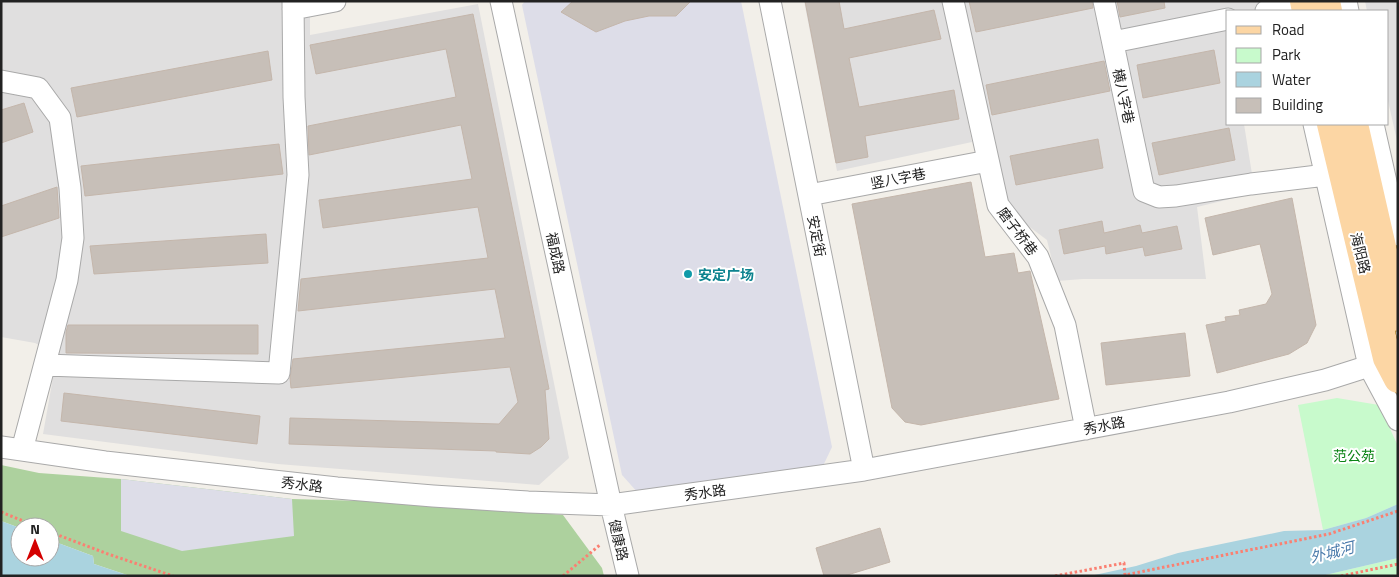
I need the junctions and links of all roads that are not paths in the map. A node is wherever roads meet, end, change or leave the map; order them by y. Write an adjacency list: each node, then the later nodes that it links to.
1 (335, 1): 6 (street)
2 (502, 1): 29 (street, 福成路)
3 (770, 1): 19 (street, 安定街)
4 (953, 1): 17 (street, 磨子桥巷)
5 (1104, 1): 10 (street, 横八字巷)
6 (293, 5): 23 (street)
7 (1295, 6): 8 (street)
8 (1272, 10)
9 (1226, 19): 10 (street)
10 (1113, 42): 18 (street, 横八字巷)
11 (1, 81): 23 (street)
12 (1314, 125): 18 (street)
13 (1331, 125): 22 (main road, 海阳路)
14 (1354, 125): 21 (main road, 海阳路)
15 (1373, 125): 16 (street)
16 (1390, 160): 20 (street)
17 (988, 161): 19 (street, 竖八字巷); 25 (street, 磨子桥巷)
18 (1326, 174): 22 (street)
19 (809, 196): 28 (street, 安定街)
20 (1398, 235)
21 (1398, 317)
22 (1388, 364): 24 (street); 25 (street, 秀水路)
23 (45, 365): 27 (street)
24 (1398, 420)
25 (1086, 428): 28 (street, 秀水路)
26 (1, 446): 27 (street, 秀水路)
27 (22, 450): 29 (street, 秀水路)
28 (864, 470): 29 (street, 秀水路)
29 (611, 505): 30 (street, 健康路)
30 (628, 576)

